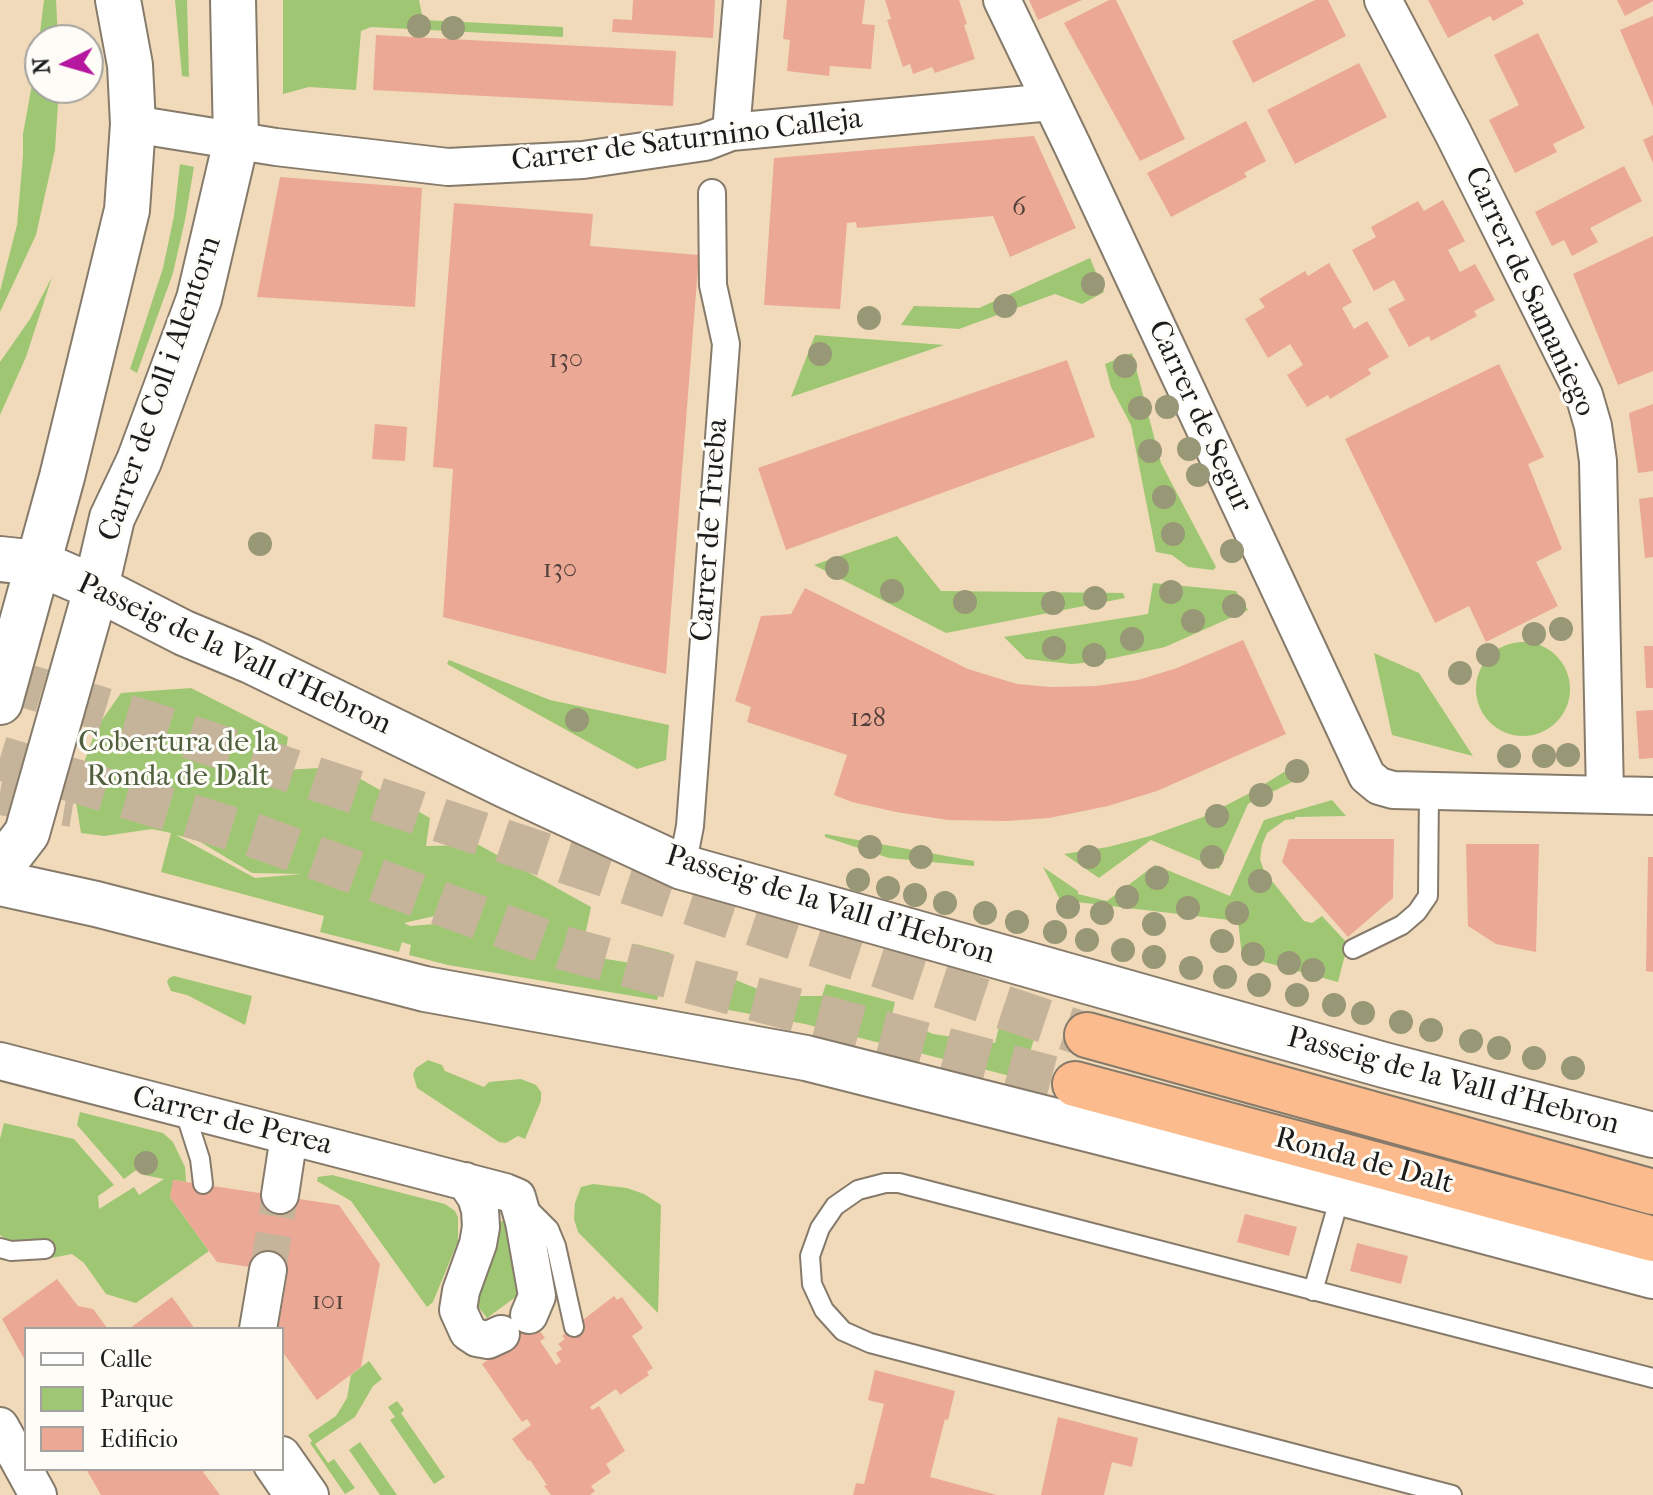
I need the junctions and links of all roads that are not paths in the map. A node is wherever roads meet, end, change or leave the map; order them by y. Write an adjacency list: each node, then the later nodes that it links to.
1 (118, 0): 7 (street, Carrer de Coll i Alentorn)
2 (233, 0): 9 (street, Carrer de Coll i Alentorn)
3 (742, 0): 8 (street)
4 (1002, 0): 6 (street, Carrer de Segur)
5 (1383, 0): 15 (street, Carrer de Samaniego)
6 (1051, 102): 8 (street, Carrer de Saturnino Calleja); 14 (street, Carrer de Segur)
7 (133, 124): 9 (street, Carrer de Saturnino Calleja); 11 (street, Carrer de Coll i Alentorn)
8 (731, 132): 9 (street, Carrer de Saturnino Calleja)
9 (236, 141): 12 (street, Carrer de Coll i Alentorn)
10 (712, 193): 17 (street, Carrer de Trueba)
11 (19, 561): 12 (street, Passeig de la Vall d'Hebron); 13 (street, Carrer de Coll i Alentorn)
12 (96, 588): 17 (street, Passeig de la Vall d'Hebron); 18 (street, Carrer de Coll i Alentorn)
13 (0, 702)
14 (1429, 791): 15 (street, Carrer de Segur); 20 (lane)
15 (1605, 795): 16 (street, Carrer de Segur)
16 (1653, 796)
17 (682, 867): 25 (street, Passeig de la Vall d'Hebron)
18 (0, 868)
19 (0, 883): 30 (street)
20 (1353, 949)
21 (1087, 1035): 29 (highway, Ronda de Dalt)
22 (0, 1061): 24 (street, Carrer de Perea)
23 (1075, 1084): 33 (highway, Ronda de Dalt)
24 (184, 1109): 26 (street, Carrer de Perea); 28 (lane)
25 (1653, 1135)
26 (289, 1136): 27 (street, Carrer de Perea); 31 (street)
27 (465, 1181): 32 (street, Carrer de Perea); 32 (street)
28 (203, 1184)
29 (1653, 1192)
30 (1341, 1193): 37 (street); 38 (lane)
31 (280, 1195)
32 (517, 1197): 40 (lane)
33 (1653, 1239)
34 (0, 1248): 35 (lane)
35 (45, 1249)
36 (268, 1270): 39 (street)
37 (1653, 1276)
38 (1313, 1291): 41 (lane); 52 (lane)
39 (258, 1327)
40 (574, 1327)
41 (1653, 1378)
42 (0, 1426): 44 (street)
43 (284, 1458): 51 (street)
44 (24, 1470)
45 (25, 1471): 49 (street)
46 (265, 1471): 50 (lane)
47 (0, 1490): 48 (street)
48 (23, 1495)
49 (38, 1495)
50 (282, 1495)
51 (310, 1495)
52 (1452, 1495)

